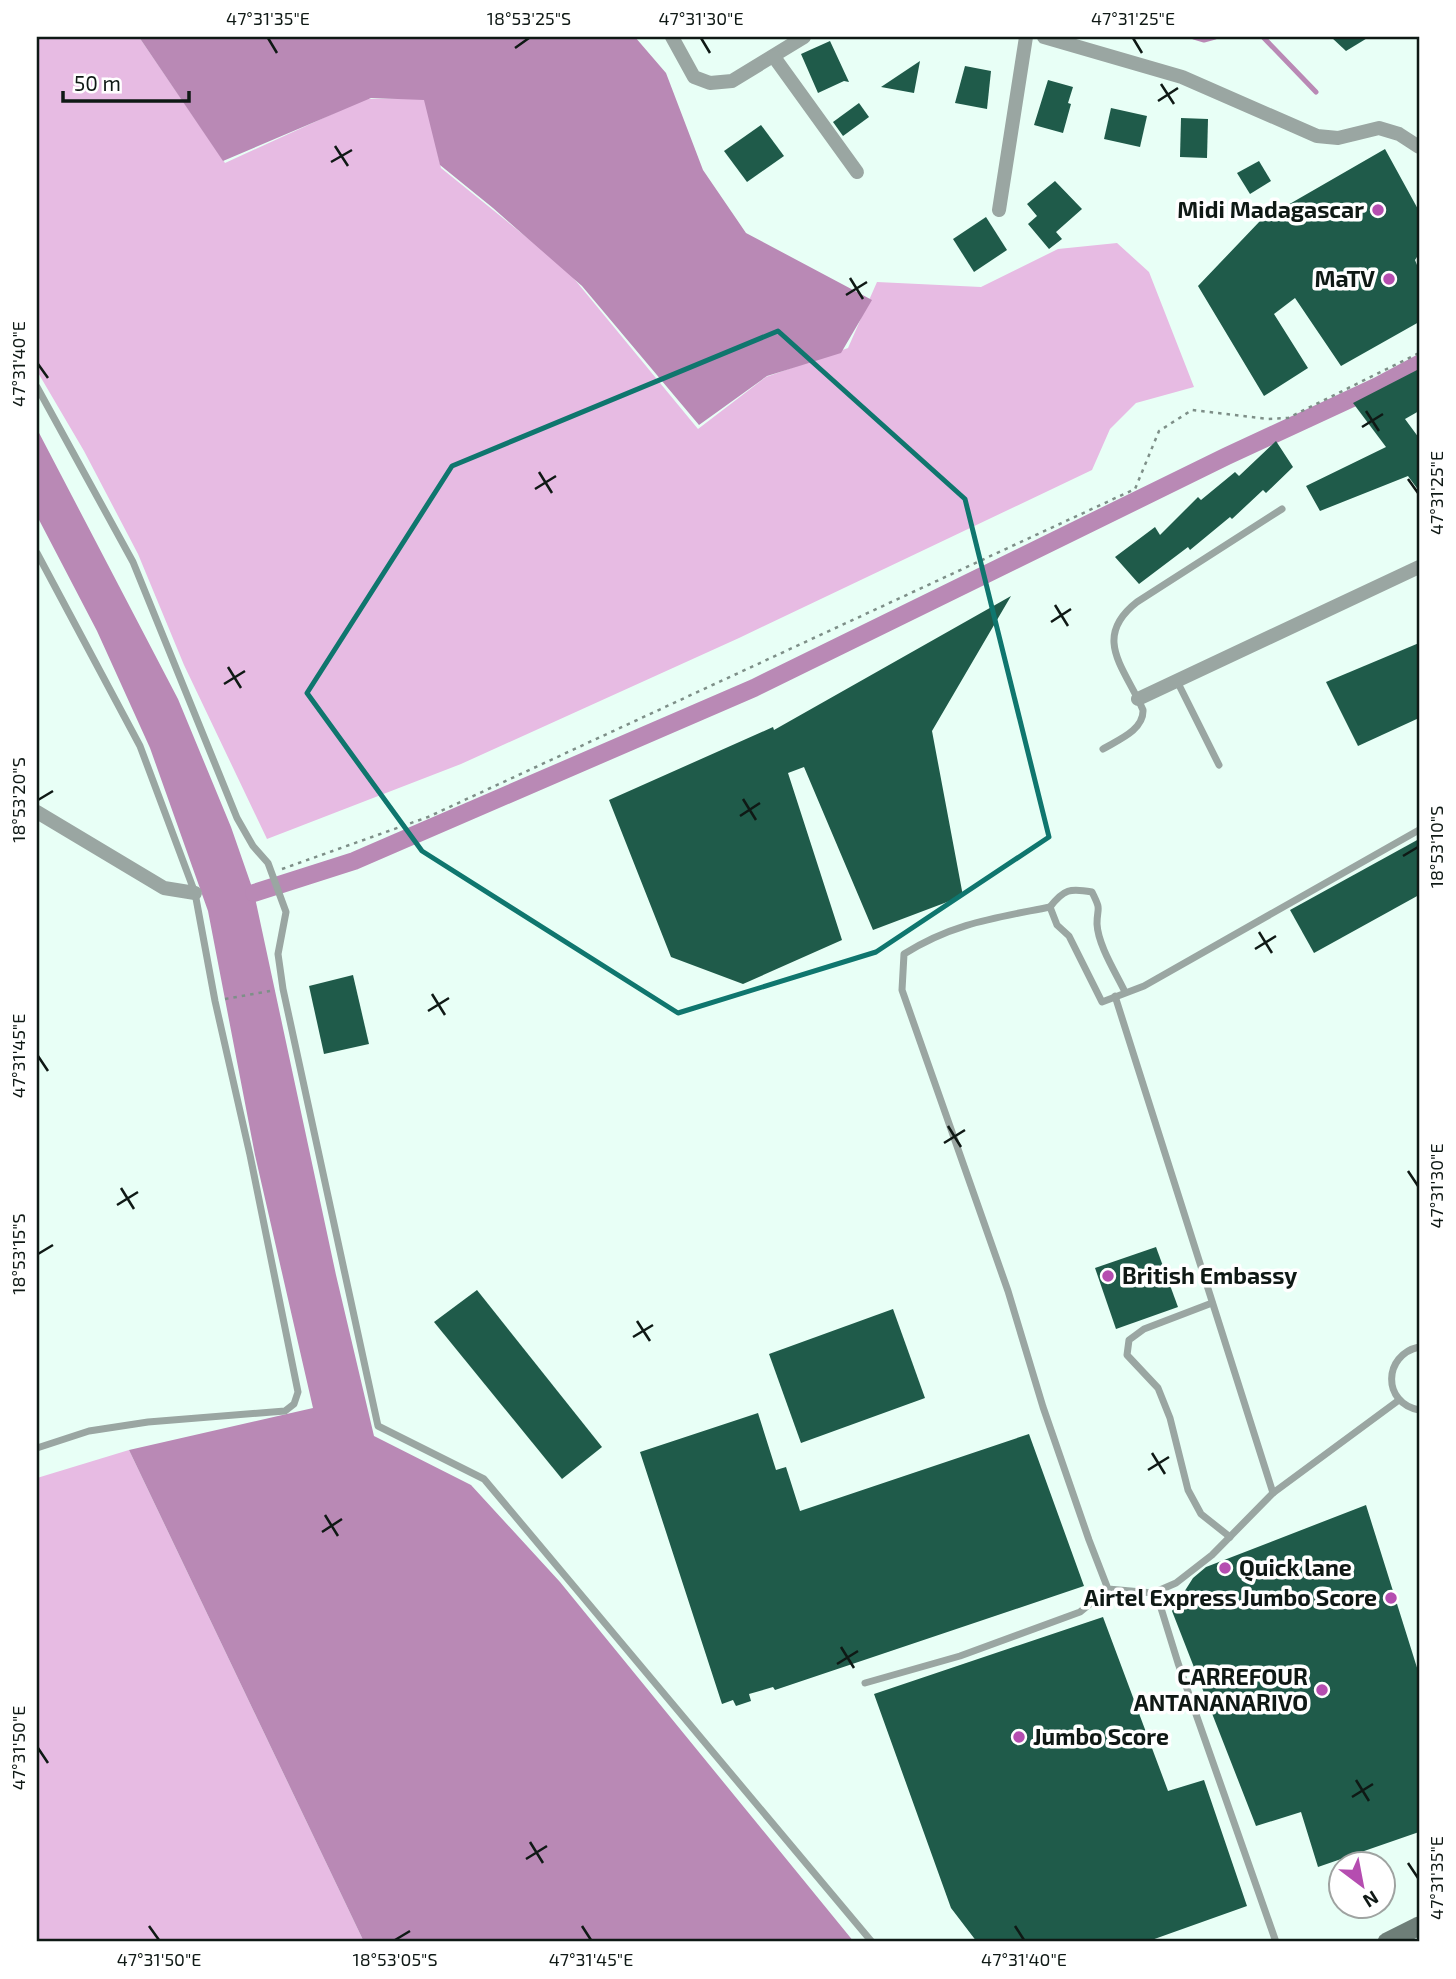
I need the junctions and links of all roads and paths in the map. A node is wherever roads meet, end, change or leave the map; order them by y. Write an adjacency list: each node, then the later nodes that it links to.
1 (672, 37): 5 (street)
2 (804, 37): 5 (street)
3 (1026, 37): 8 (street)
4 (1044, 37): 6 (street)
5 (774, 57): 7 (street)
6 (1419, 147)
7 (857, 172)
8 (999, 210)
9 (1419, 353): 20 (path)
10 (37, 387): 20 (lane)
11 (1282, 509): 15 (lane)
12 (37, 553): 21 (lane)
13 (1419, 567): 14 (street)
14 (1177, 681): 15 (street); 17 (lane)
15 (1138, 699): 16 (lane)
16 (1103, 749)
17 (1219, 765)
18 (37, 812): 21 (street)
19 (1419, 830): 24 (lane)
20 (274, 876): 38 (lane)
21 (195, 893): 31 (lane)
22 (1050, 907): 24 (lane); 25 (lane); 34 (lane)
23 (278, 990): 26 (path)
24 (1125, 992): 25 (lane)
25 (1115, 996): 27 (lane)
26 (222, 999)
27 (1212, 1303): 32 (lane); 33 (lane)
28 (1419, 1347): 29 (lane)
29 (1399, 1400): 30 (lane); 32 (lane)
30 (1419, 1410)
31 (37, 1448)
32 (1273, 1493): 33 (lane)
33 (1230, 1537): 35 (lane)
34 (1108, 1589): 35 (lane); 36 (lane)
35 (1156, 1592): 39 (lane)
36 (865, 1683)
37 (1419, 1926): 40 (main road)
38 (872, 1942)
39 (1276, 1942)
40 (1387, 1942)

